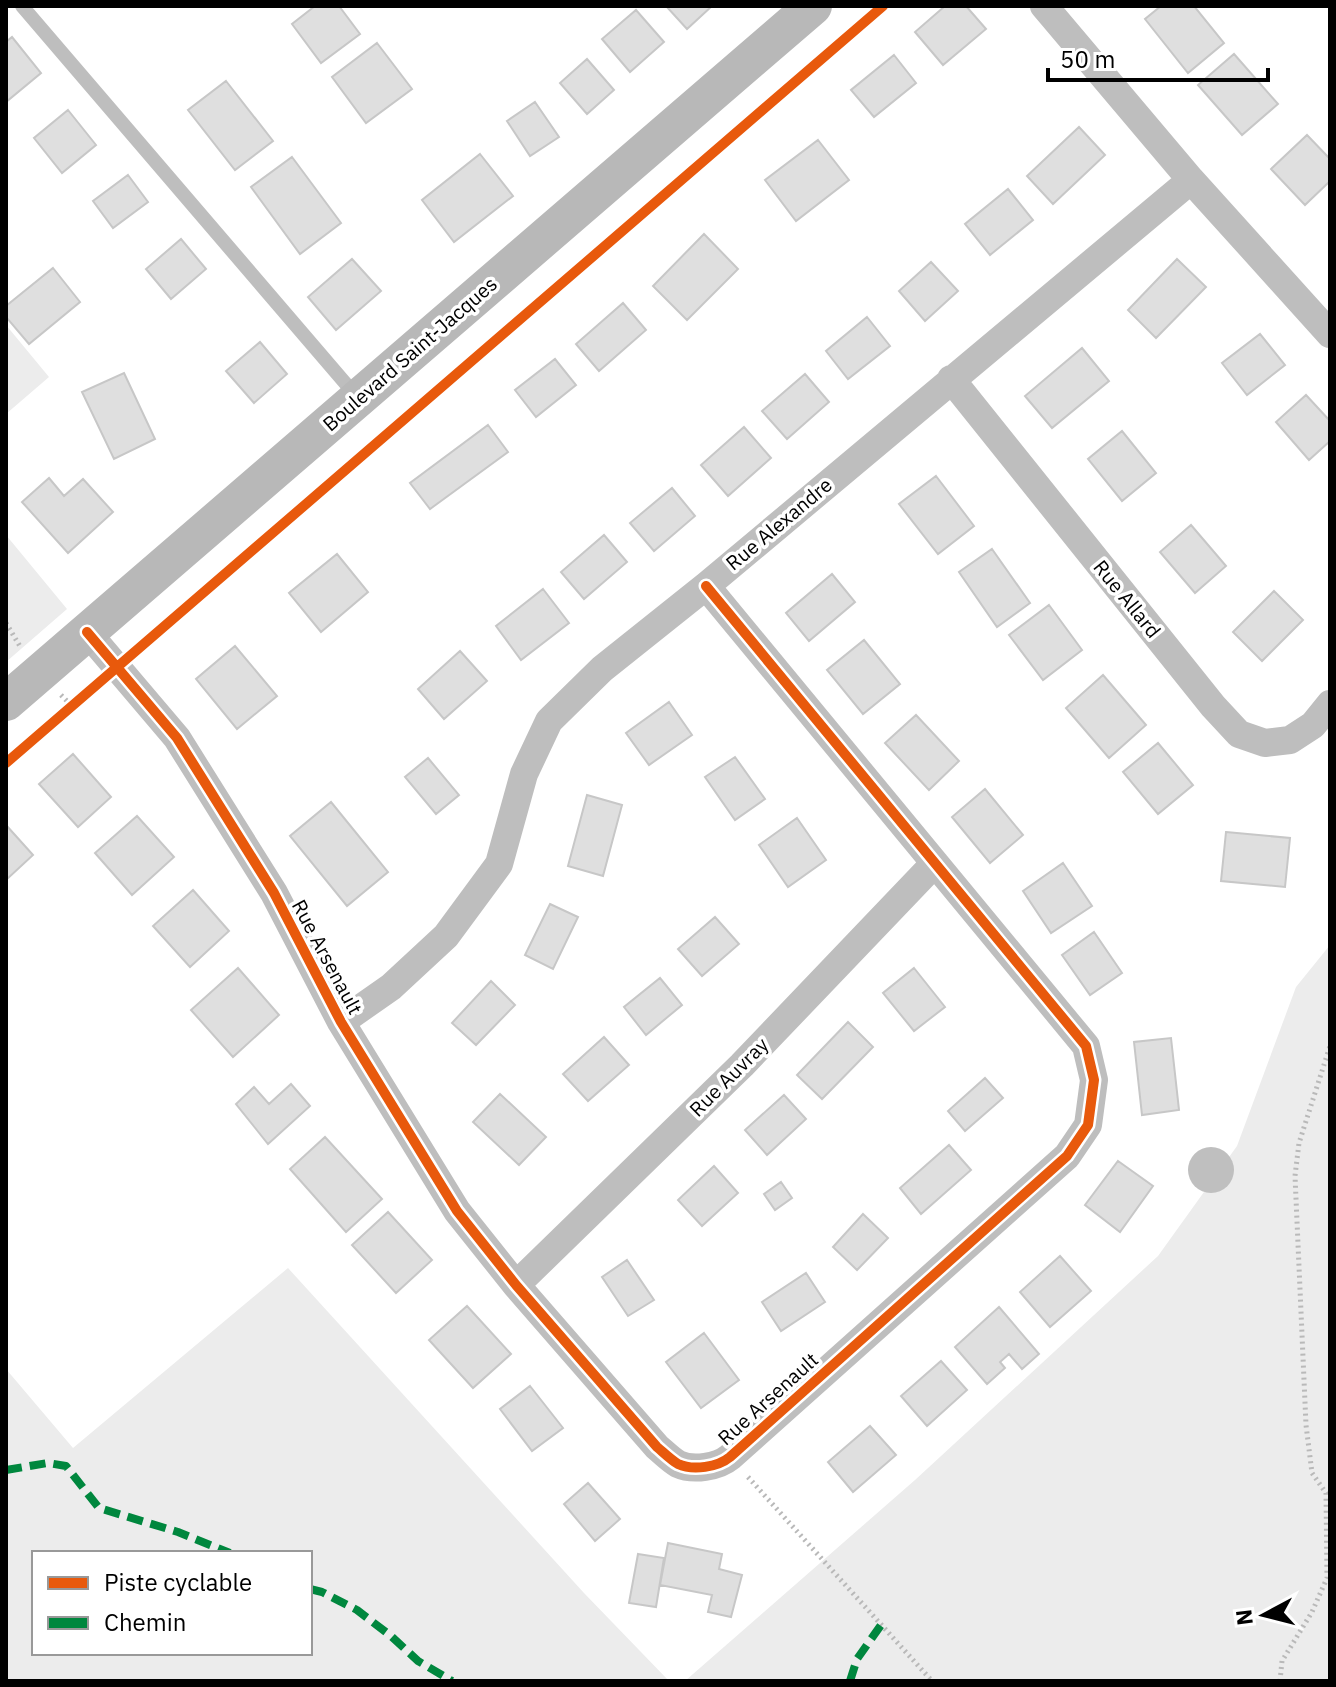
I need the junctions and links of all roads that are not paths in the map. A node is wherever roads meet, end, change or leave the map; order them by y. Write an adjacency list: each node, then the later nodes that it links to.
1 (22, 6): 7 (lane)
2 (813, 6): 7 (street, Boulevard Saint-Jacques)
3 (1044, 6): 4 (street)
4 (1191, 180): 5 (street); 6 (street, Rue Alexandre)
5 (1330, 334)
6 (951, 379): 8 (street, Rue Alexandre); 11 (street, Rue Allard)
7 (358, 399): 9 (street, Boulevard Saint-Jacques)
8 (706, 586): 12 (street, Rue Arsenault); 13 (street, Rue Alexandre)
9 (87, 632): 10 (street, Boulevard Saint-Jacques); 13 (street, Rue Arsenault)
10 (6, 702)
11 (1330, 704)
12 (935, 863): 14 (street, Rue Auvray); 14 (street, Rue Arsenault)
13 (341, 1022): 14 (street, Rue Arsenault)
14 (516, 1285)

